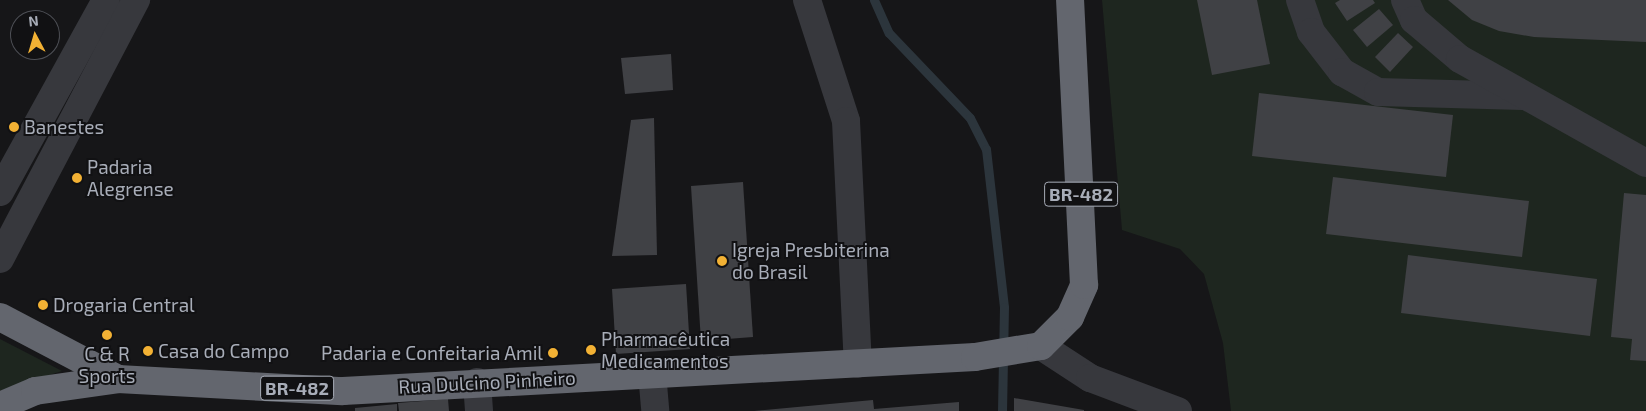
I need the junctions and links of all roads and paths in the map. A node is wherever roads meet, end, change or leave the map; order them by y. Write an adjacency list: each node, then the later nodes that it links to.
1 (106, 0): 9 (street)
2 (136, 0): 10 (street)
3 (808, 0): 13 (street)
4 (1070, 0): 12 (highway, BR-482)
5 (1300, 0): 7 (street)
6 (1405, 0): 7 (street)
7 (1524, 96): 8 (street)
8 (1646, 163)
9 (0, 192)
10 (0, 259)
11 (0, 317): 15 (highway, BR-482)
12 (1041, 346): 13 (highway, Rua Dulcino Pinheiro / BR-482); 17 (street)
13 (858, 364): 14 (highway, Rua Dulcino Pinheiro / BR-482)
14 (652, 373): 16 (highway, Rua Dulcino Pinheiro / BR-482); 20 (street)
15 (118, 379): 16 (highway, Rua Dulcino Pinheiro / BR-482); 18 (highway, BR-482)
16 (477, 382): 19 (street)
17 (1155, 405): 21 (street)
18 (0, 406)
19 (479, 411)
20 (655, 411)
21 (1178, 411)

